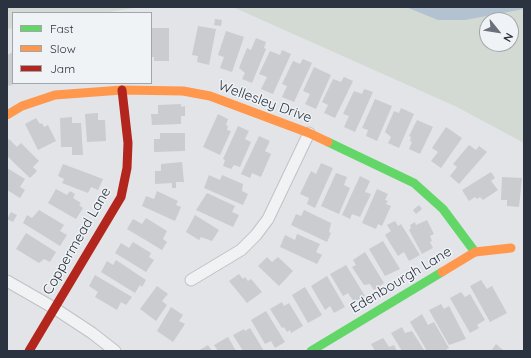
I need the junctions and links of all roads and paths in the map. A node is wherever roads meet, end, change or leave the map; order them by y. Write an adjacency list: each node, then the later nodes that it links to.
1 (122, 90): 2 (street, Wellesley Drive); 3 (street, Wellesley Drive); 8 (street, Coppermead Lane)
2 (7, 115)
3 (309, 134): 5 (street, Wellesley Drive); 6 (street)
4 (511, 248): 5 (street, Edenbourgh Lane)
5 (475, 252): 11 (street, Edenbourgh Lane)
6 (191, 280)
7 (7, 281): 8 (street)
8 (54, 308): 9 (street, Coppermead Lane); 10 (street)
9 (29, 351)
10 (115, 351)
11 (311, 351)

